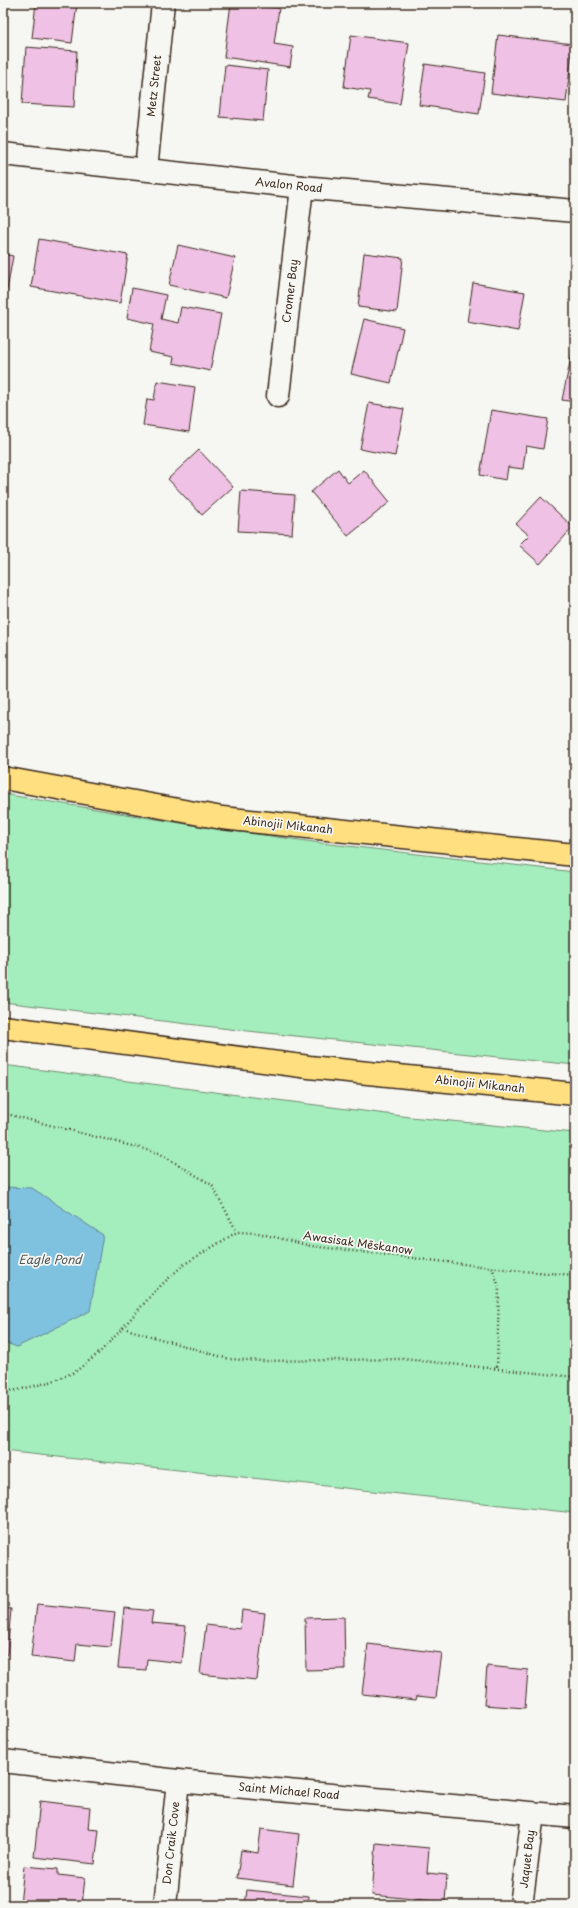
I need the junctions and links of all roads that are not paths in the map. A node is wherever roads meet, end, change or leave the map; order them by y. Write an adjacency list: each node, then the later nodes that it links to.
1 (162, 3): 3 (street, Metz Street)
2 (3, 154): 3 (street, Avalon Road)
3 (146, 169): 4 (street, Avalon Road)
4 (302, 187): 5 (street, Avalon Road); 6 (street, Cromer Bay)
5 (575, 211)
6 (278, 396)
7 (3, 778): 8 (main road, Abinojii Mikanah)
8 (575, 855)
9 (3, 1027): 10 (main road, Abinojii Mikanah)
10 (575, 1094)
11 (3, 1761): 12 (street, Saint Michael Road)
12 (178, 1781): 13 (street, Saint Michael Road); 15 (street, Don Craik Cove)
13 (533, 1814): 14 (street, Saint Michael Road); 16 (street, Jaquet Bay)
14 (575, 1817)
15 (165, 1905)
16 (521, 1905)

